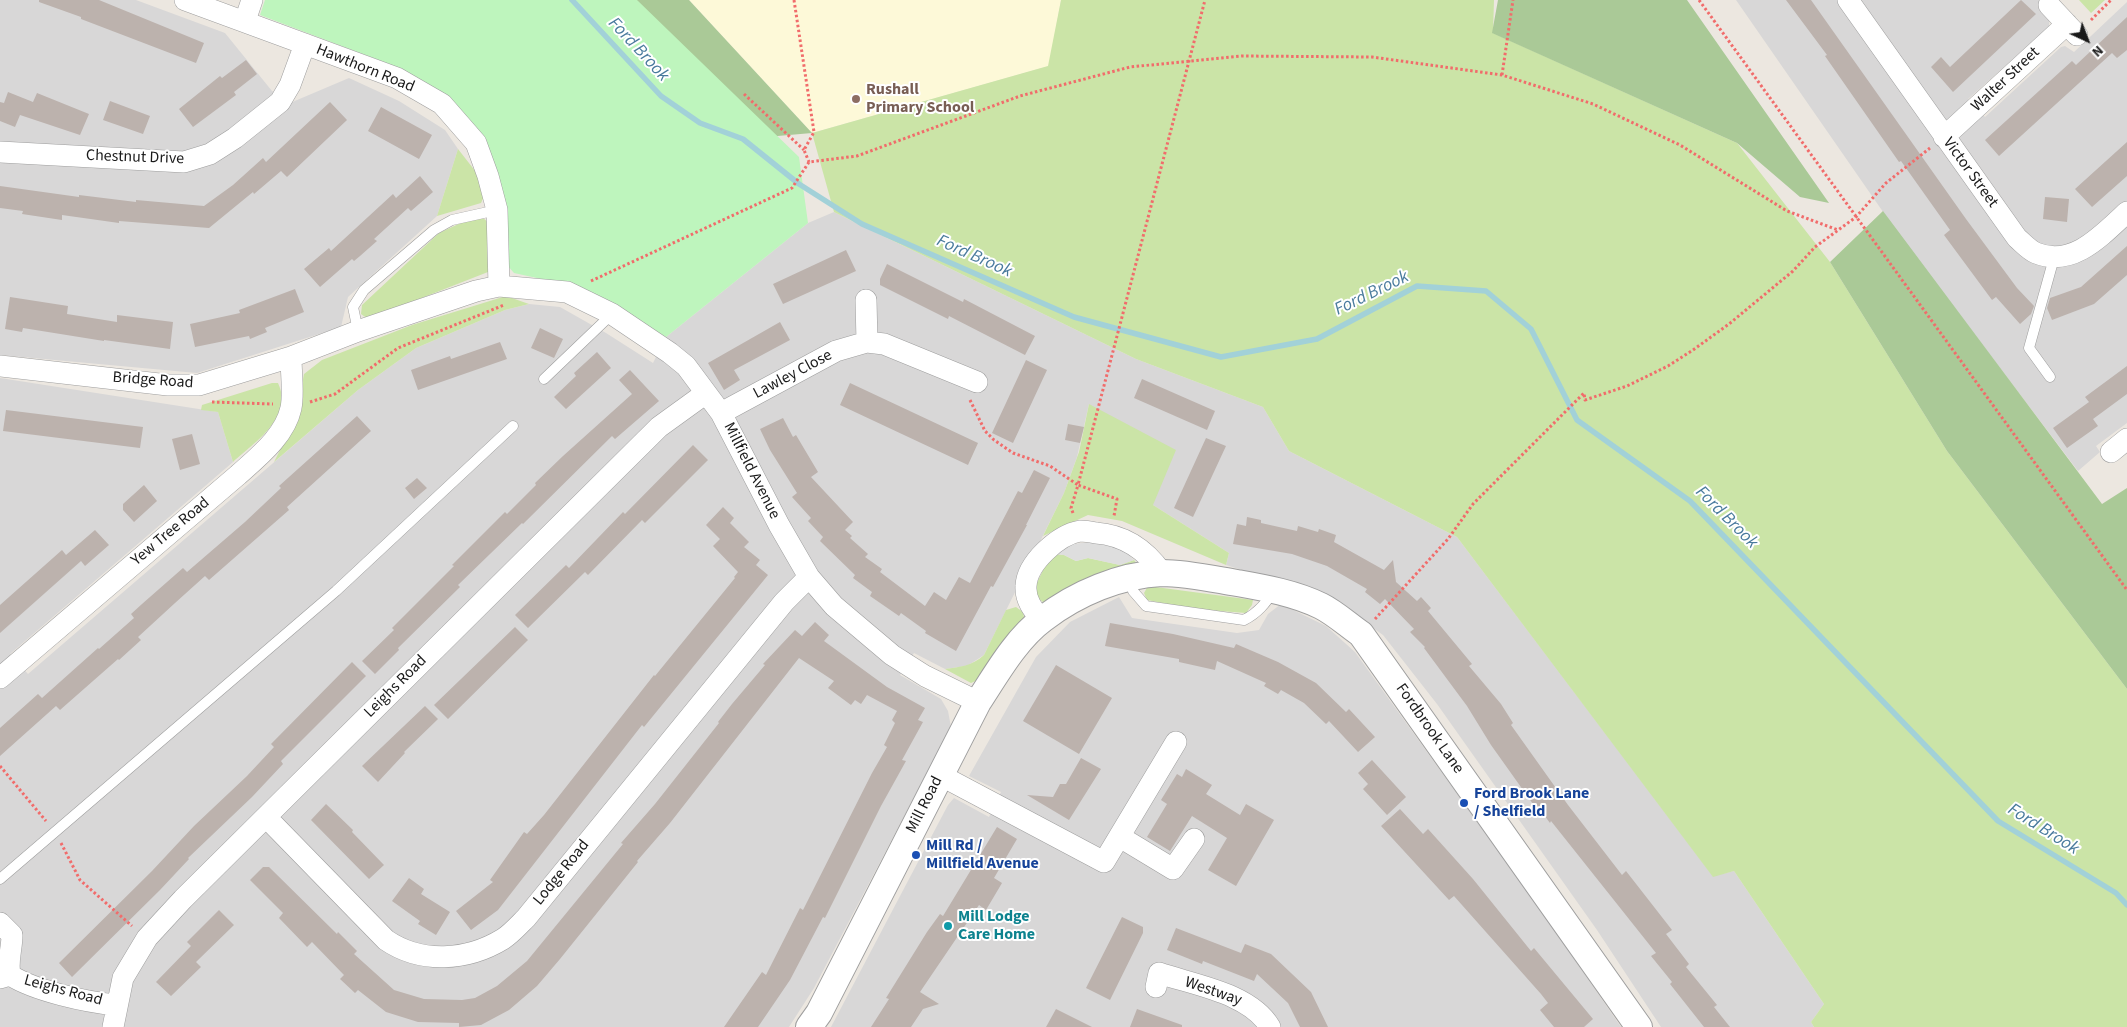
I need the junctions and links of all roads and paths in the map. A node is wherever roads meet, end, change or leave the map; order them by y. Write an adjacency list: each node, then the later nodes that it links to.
1 (185, 0): 9 (street, Hawthorn Road)
2 (252, 0): 9 (street)
3 (794, 0): 15 (path)
4 (1205, 0): 11 (path)
5 (1513, 0): 12 (path)
6 (1699, 0): 20 (path)
7 (1848, 0): 14 (street, Victor Street)
8 (2049, 5): 14 (street, Walter Street)
9 (245, 20): 10 (street, Hawthorn Road)
10 (305, 44): 16 (street, Chestnut Drive); 18 (street, Hawthorn Road)
11 (1189, 61): 12 (path); 17 (path); 40 (path)
12 (1502, 75): 21 (path)
13 (744, 94): 15 (path)
14 (1944, 137): 20 (path); 22 (street, Victor Street)
15 (804, 150): 17 (path)
16 (0, 152)
17 (809, 162): 25 (path)
18 (497, 210): 23 (street, Hawthorn Road); 28 (lane)
19 (2127, 212): 22 (street)
20 (1856, 217): 21 (path); 47 (path)
21 (1838, 230): 50 (path)
22 (2054, 258): 32 (lane)
23 (499, 286): 24 (street, Millfield Avenue); 28 (street, Bridge Road)
24 (521, 286): 25 (street, Millfield Avenue); 37 (path)
25 (567, 292): 27 (street, Millfield Avenue)
26 (866, 300): 29 (street)
27 (612, 314): 33 (lane); 35 (street, Millfield Avenue)
28 (358, 331): 30 (street, Bridge Road)
29 (867, 342): 34 (street, Lawley Close); 38 (street, Lawley Close)
30 (291, 357): 31 (street, Bridge Road); 37 (street, Yew Tree Road)
31 (0, 366)
32 (2050, 377)
33 (544, 379)
34 (976, 383): 40 (path)
35 (706, 393): 38 (street, Millfield Avenue); 56 (street, Leighs Road)
36 (203, 399): 37 (path)
37 (291, 408): 51 (street, Yew Tree Road)
38 (721, 413): 44 (street, Millfield Avenue)
39 (513, 426): 57 (lane)
40 (1078, 485): 41 (path); 42 (path)
41 (1080, 531): 42 (street); 49 (street)
42 (1111, 534): 43 (street)
43 (1162, 573): 45 (street, Fordbrook Lane); 46 (street, Fordbrook Lane)
44 (809, 577): 52 (street, Millfield Avenue); 56 (street, Lodge Road)
45 (1130, 578): 46 (lane); 48 (street, Fordbrook Lane)
46 (1274, 590): 50 (street, Fordbrook Lane)
47 (2127, 590)
48 (1068, 602): 49 (street, Mill Road)
49 (1042, 620): 52 (street, Mill Road)
50 (1361, 634): 69 (street, Fordbrook Lane)
51 (0, 678)
52 (978, 702): 55 (street, Mill Road)
53 (1176, 742): 58 (street)
54 (0, 766): 57 (path)
55 (940, 775): 58 (street); 67 (street, Mill Road)
56 (266, 817): 62 (street, Leighs Road)
57 (55, 832): 60 (lane); 62 (path)
58 (1120, 837): 59 (street)
59 (1194, 839)
60 (0, 879)
61 (0, 923): 63 (street, Leighs Road)
62 (147, 938): 65 (street, Leighs Road)
63 (5, 976): 65 (street, Leighs Road)
64 (1156, 987): 68 (street, Westway)
65 (116, 1004): 66 (street, Leighs Road)
66 (113, 1027)
67 (809, 1027)
68 (1270, 1027)
69 (1639, 1027)

